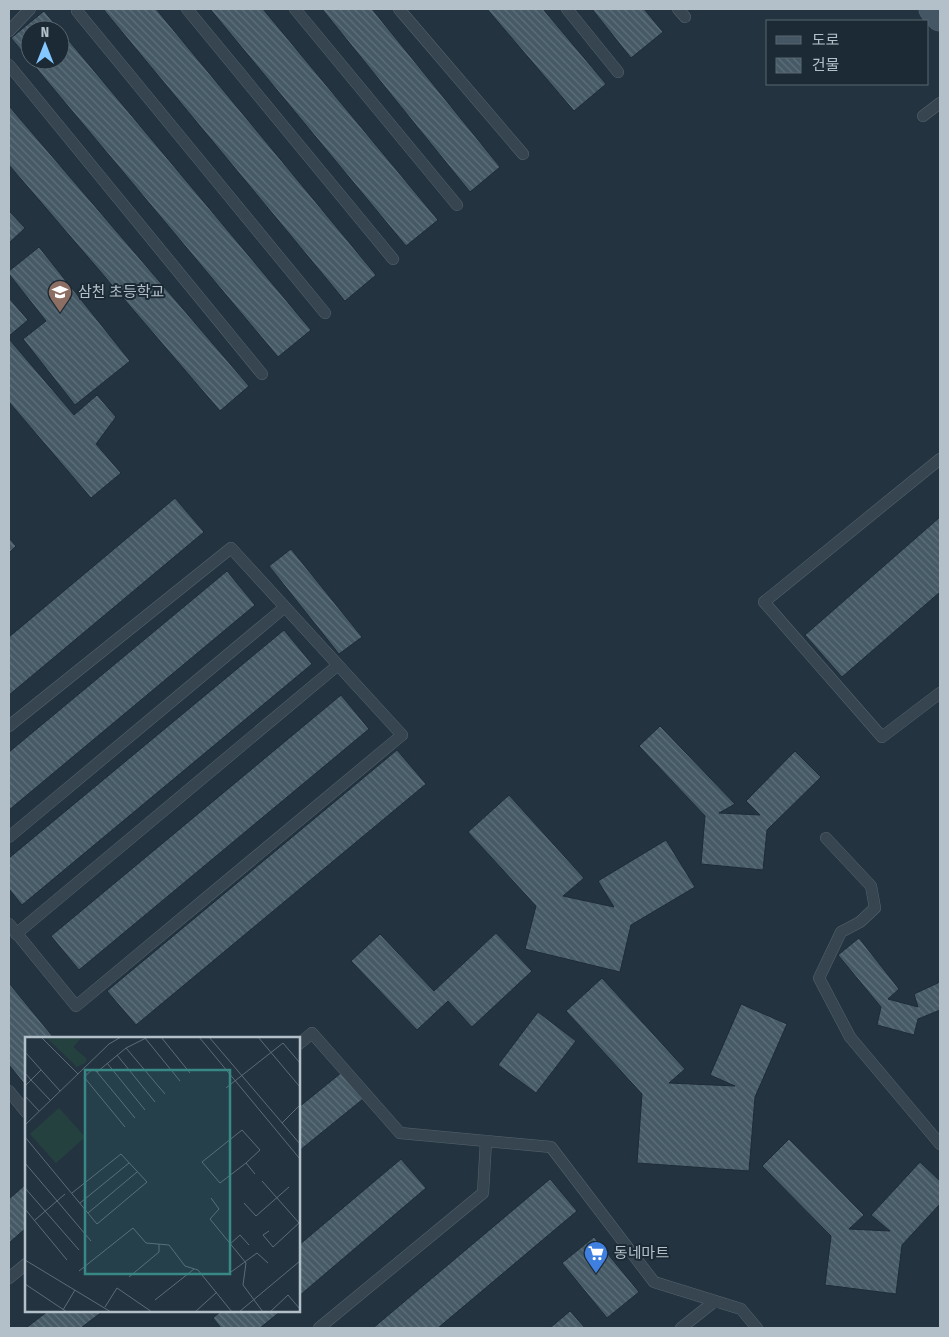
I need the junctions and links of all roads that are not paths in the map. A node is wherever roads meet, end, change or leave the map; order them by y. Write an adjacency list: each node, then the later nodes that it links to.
1 (30, 9): 9 (lane)
2 (77, 9): 17 (lane)
3 (187, 9): 16 (lane)
4 (295, 9): 15 (lane)
5 (399, 9): 14 (lane)
6 (567, 9): 11 (lane)
7 (933, 9): 8 (street)
8 (940, 18)
9 (9, 31)
10 (9, 65): 18 (lane)
11 (618, 72)
12 (940, 104): 13 (lane)
13 (923, 116)
14 (523, 154)
15 (457, 205)
16 (393, 259)
17 (325, 313)
18 (262, 374)
19 (940, 459): 22 (lane)
20 (285, 607): 21 (lane); 23 (lane); 24 (lane)
21 (338, 665): 26 (lane); 26 (lane)
22 (940, 693)
23 (9, 726)
24 (9, 837)
25 (826, 838): 31 (lane)
26 (13, 929)
27 (300, 1043): 30 (lane)
28 (9, 1091): 29 (lane)
29 (25, 1111)
30 (486, 1141): 34 (lane); 35 (lane)
31 (940, 1144)
32 (25, 1265): 33 (lane)
33 (9, 1278)
34 (715, 1301): 36 (lane); 37 (lane)
35 (319, 1328)
36 (681, 1328)
37 (757, 1328)

